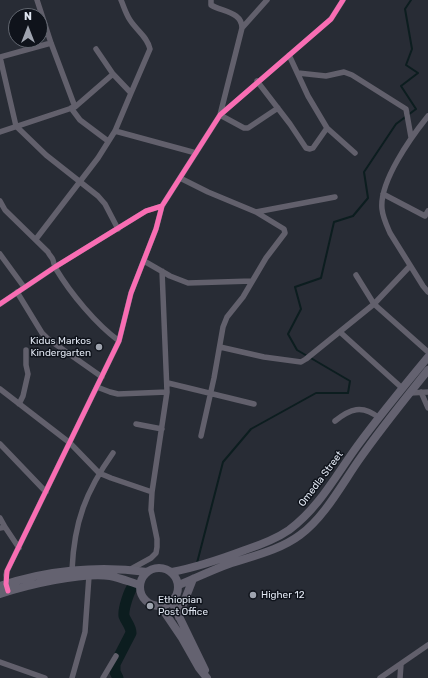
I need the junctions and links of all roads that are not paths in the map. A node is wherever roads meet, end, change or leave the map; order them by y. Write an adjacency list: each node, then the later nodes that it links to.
1 (37, 0): 7 (street)
2 (121, 0): 14 (street)
3 (211, 0): 6 (street)
4 (267, 0): 6 (street)
5 (343, 0): 9 (street)
6 (242, 28): 17 (street)
7 (51, 43): 10 (street); 15 (street)
8 (96, 49): 12 (street)
9 (289, 55): 11 (street); 13 (street)
10 (0, 57): 19 (street)
11 (298, 73): 20 (street); 23 (street)
12 (113, 74): 14 (street); 15 (street)
13 (257, 82): 16 (street); 17 (street)
14 (131, 93): 21 (street)
15 (73, 107): 19 (street); 24 (street)
16 (278, 108): 17 (street); 20 (street)
17 (220, 115): 25 (street)
18 (428, 116): 23 (street)
19 (16, 126): 22 (street); 28 (street)
20 (327, 128): 26 (street)
21 (115, 131): 24 (street); 25 (street)
22 (0, 132)
23 (411, 137): 29 (street)
24 (108, 141): 28 (street)
25 (196, 153): 27 (street)
26 (355, 153)
27 (180, 178): 32 (street); 34 (street)
28 (80, 182): 37 (street); 38 (street)
29 (383, 194): 36 (street); 41 (street)
30 (335, 198): 34 (street)
31 (0, 201): 33 (street)
32 (162, 206): 37 (street); 40 (street)
33 (5, 210): 35 (street); 38 (street)
34 (256, 212): 45 (street)
35 (0, 214)
36 (427, 215)
37 (118, 229): 42 (street)
38 (36, 239): 42 (street)
39 (0, 254): 46 (street)
40 (144, 262): 43 (street); 52 (street)
41 (410, 266): 48 (street); 50 (street)
42 (55, 267): 46 (street); 52 (street)
43 (162, 271): 45 (street); 59 (street)
44 (356, 275): 50 (street)
45 (252, 281): 53 (street)
46 (24, 287): 47 (street)
47 (17, 292): 49 (street); 58 (street)
48 (428, 292)
49 (0, 304)
50 (374, 304): 51 (street); 55 (street)
51 (340, 332): 53 (street); 61 (street)
52 (119, 341): 58 (street)
53 (220, 347): 67 (street)
54 (26, 350): 68 (street)
55 (428, 352)
56 (428, 357): 61 (main road, Omedla Street)
57 (428, 370): 66 (main road, Omedla Street)
58 (102, 377): 60 (street)
59 (168, 383): 63 (street); 67 (street)
60 (97, 386): 63 (street); 76 (street)
61 (402, 388): 71 (main road, Omedla Street)
62 (0, 389): 68 (street)
63 (167, 392): 74 (street)
64 (421, 392): 65 (street); 66 (street); 70 (street)
65 (428, 392)
66 (410, 393): 83 (main road, Omedla Street)
67 (211, 394): 69 (street); 75 (street)
68 (19, 404): 76 (street)
69 (254, 404)
70 (428, 408)
71 (379, 418): 72 (street); 82 (main road, Omedla Street)
72 (334, 421)
73 (136, 424): 74 (street)
74 (162, 429): 81 (street)
75 (202, 436)
76 (70, 443): 79 (street); 80 (street)
77 (0, 444): 80 (street)
78 (113, 453): 79 (street)
79 (99, 472): 81 (street); 87 (street)
80 (46, 492): 86 (street)
81 (152, 492): 88 (street)
82 (317, 504): 83 (main road); 90 (main road, Omedla Street)
83 (325, 509): 92 (main road, Omedla Street)
84 (0, 518): 85 (street)
85 (3, 528): 86 (street)
86 (19, 548): 95 (street)
87 (72, 570): 88 (main road, Omedla Street); 95 (main road, Omedla Street)
88 (131, 570): 89 (main road, Omedla Street)
89 (147, 572): 90 (main road, Omedla Street); 93 (main road)
90 (172, 572): 94 (main road)
91 (89, 576): 93 (main road); 95 (main road); 105 (street)
92 (193, 579): 94 (main road, Omedla Street); 98 (main road)
93 (140, 585): 97 (main road)
94 (179, 585): 96 (main road)
95 (3, 589)
96 (172, 602): 97 (main road); 98 (main road)
97 (161, 606): 106 (main road)
98 (179, 617): 106 (main road)
99 (428, 645): 102 (street)
100 (116, 656): 103 (street)
101 (0, 662): 104 (street)
102 (401, 664): 107 (street); 108 (street)
103 (105, 676)
104 (45, 678)
105 (72, 678)
106 (207, 678)
107 (380, 678)
108 (400, 678)

